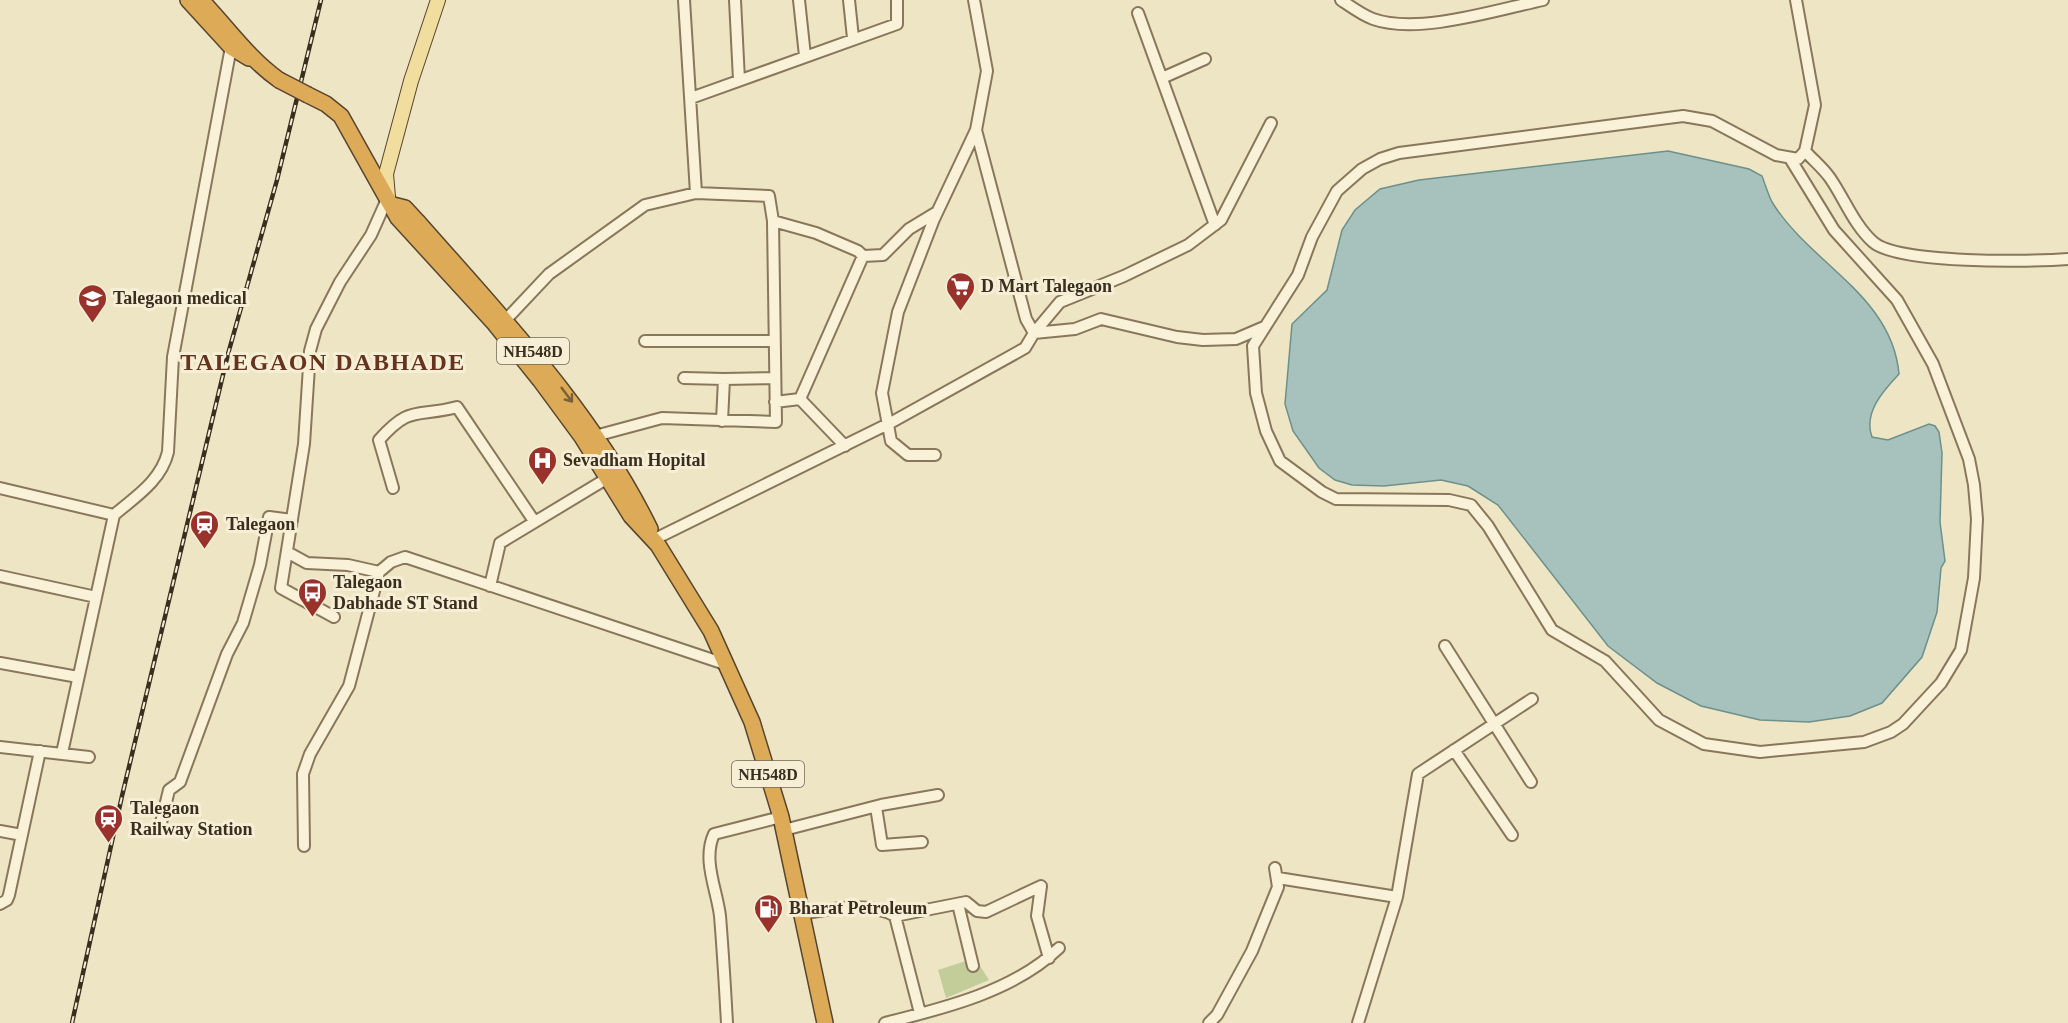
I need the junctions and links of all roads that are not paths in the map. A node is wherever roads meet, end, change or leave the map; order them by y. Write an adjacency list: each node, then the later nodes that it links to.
1 (188, 0): 15 (highway, NH548D)
2 (201, 0): 17 (highway, NH548D)
3 (438, 0): 27 (main road)
4 (684, 0): 21 (street)
5 (735, 0): 20 (street)
6 (799, 0): 16 (street)
7 (849, 0): 14 (street)
8 (897, 0): 14 (street)
9 (974, 0): 23 (street)
10 (1341, 0): 11 (street)
11 (1543, 0)
12 (1796, 0): 24 (street)
13 (1138, 13): 19 (street)
14 (853, 38): 16 (street)
15 (231, 47): 17 (highway, NH548D); 51 (street)
16 (805, 56): 20 (street)
17 (252, 59): 27 (highway, NH548D, bridge)
18 (1205, 59): 19 (street)
19 (1162, 78): 30 (street)
20 (739, 80): 21 (street)
21 (691, 98): 26 (street)
22 (1271, 123): 30 (street)
23 (976, 130): 28 (street); 35 (street)
24 (1805, 151): 25 (street); 32 (street)
25 (1791, 160): 34 (street); 34 (street)
26 (696, 193): 29 (street); 33 (street)
27 (395, 203): 33 (highway, NH548D); 52 (street)
28 (937, 212): 31 (street); 44 (street)
29 (773, 221): 31 (street); 37 (street)
30 (1215, 225): 35 (street)
31 (863, 256): 41 (street)
32 (2068, 259)
33 (502, 324): 45 (highway, NH548D, one-way to 45); 48 (highway, NH548D)
34 (1264, 327): 35 (street)
35 (1034, 333): 44 (street)
36 (645, 341): 37 (street)
37 (774, 341): 39 (street)
38 (684, 378): 40 (street)
39 (775, 378): 40 (street); 42 (street)
40 (724, 379): 43 (street)
41 (800, 399): 42 (street); 46 (street)
42 (775, 402): 43 (street)
43 (722, 421): 45 (street)
44 (888, 425): 46 (street); 47 (street)
45 (595, 436): 54 (highway, NH548D)
46 (845, 446): 54 (street)
47 (936, 455)
48 (606, 479): 53 (street); 54 (highway, NH548D)
49 (0, 488): 51 (street)
50 (393, 488): 53 (street)
51 (114, 515): 59 (street)
52 (292, 520): 55 (street); 76 (street)
53 (534, 521): 58 (street)
54 (657, 542): 63 (highway, NH548D)
55 (287, 552): 56 (street); 60 (street)
56 (379, 572): 58 (street); 81 (street)
57 (0, 576): 59 (street)
58 (490, 586): 63 (street)
59 (96, 597): 64 (street)
60 (334, 617)
61 (1444, 646): 66 (street)
62 (0, 663): 64 (street)
63 (728, 665): 75 (highway, NH548D)
64 (78, 677): 70 (street)
65 (1532, 699): 66 (street)
66 (1494, 724): 68 (street); 72 (street)
67 (0, 747): 69 (street)
68 (1454, 750): 79 (street); 82 (street)
69 (40, 751): 70 (street); 78 (street)
70 (62, 753): 71 (street)
71 (89, 757)
72 (1531, 782)
73 (938, 795): 74 (street)
74 (876, 807): 75 (street); 80 (street)
75 (783, 823): 85 (highway, NH548D); 92 (street)
76 (160, 827)
77 (0, 831): 78 (street)
78 (22, 835): 83 (street)
79 (1512, 835)
80 (922, 842)
81 (304, 846)
82 (1397, 897): 95 (street); 96 (street)
83 (0, 904)
84 (958, 904): 86 (street); 88 (street); 89 (street)
85 (802, 914): 86 (street); 93 (highway, NH548D)
86 (896, 916): 90 (street)
87 (1059, 948): 88 (street)
88 (1049, 958): 90 (street)
89 (973, 966)
90 (920, 1013): 91 (street)
91 (909, 1020): 94 (street)
92 (727, 1023)
93 (825, 1023)
94 (885, 1023)
95 (1209, 1023)
96 (1358, 1023)

